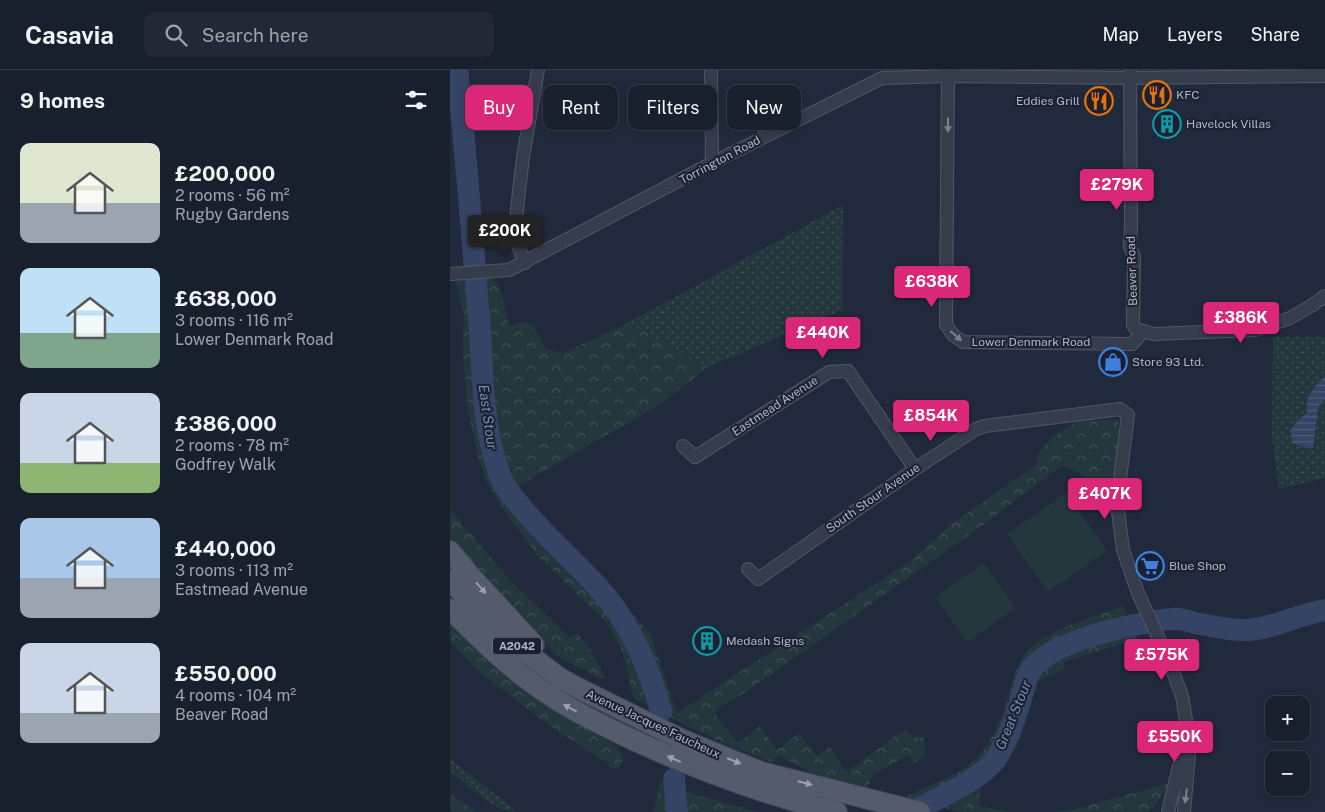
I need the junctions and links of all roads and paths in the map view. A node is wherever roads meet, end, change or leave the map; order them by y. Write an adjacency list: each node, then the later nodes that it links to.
1 (538, 70): 7 (street)
2 (712, 70): 6 (street)
3 (948, 73): 4 (street, Torrington Road); 6 (street, Torrington Road); 10 (street, Lower Denmark Road, one-way to 10)
4 (1130, 74): 5 (street, Torrington Road); 10 (street, Beaver Road)
5 (1325, 76)
6 (712, 163): 7 (street, Torrington Road)
7 (525, 263): 8 (street, Torrington Road)
8 (456, 274)
9 (1325, 296): 10 (street)
10 (1141, 332)
11 (683, 446): 12 (street, Eastmead Avenue)
12 (915, 469): 14 (street, South Stour Avenue); 18 (street, South Stour Avenue)
13 (450, 550): 17 (main road, one-way to 17)
14 (748, 569)
15 (450, 580): 17 (main road, Avenue Jacques Faucheux / A2042)
16 (450, 609): 19 (main road, Avenue Jacques Faucheux / A2042, one-way to 16)
17 (603, 700): 19 (main road, Avenue Jacques Faucheux / A2042, one-way to 19)
18 (1186, 713): 22 (street); 23 (street, one-way to 23)
19 (757, 780): 20 (main road, Avenue Jacques Faucheux / A2042); 21 (main road, Avenue Jacques Faucheux / A2042, one-way to 21)
20 (831, 811)
21 (920, 812)
22 (1168, 812)
23 (1184, 812)

